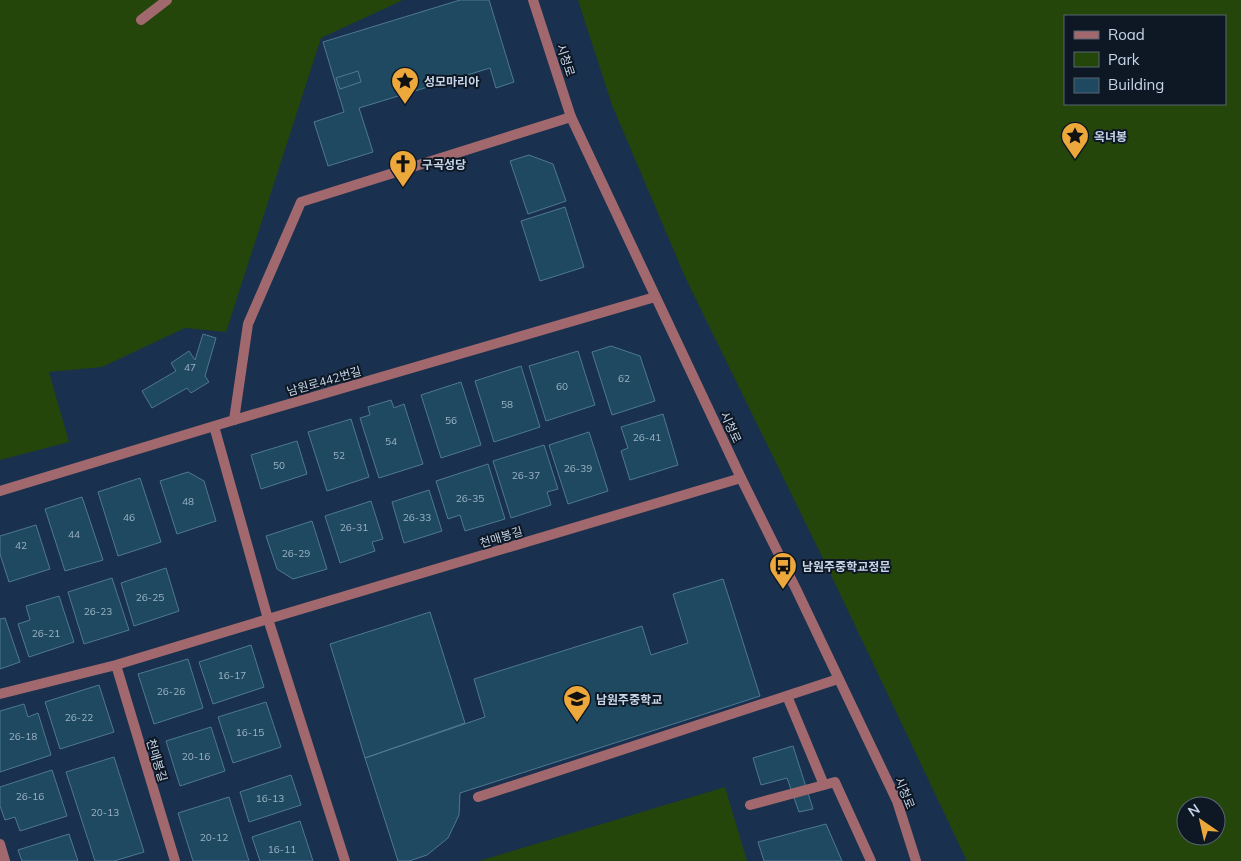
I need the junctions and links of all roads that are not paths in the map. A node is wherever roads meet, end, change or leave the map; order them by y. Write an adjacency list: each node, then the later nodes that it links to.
1 (167, 0): 3 (street)
2 (533, 0): 4 (street, 시청로)
3 (140, 20)
4 (571, 117): 5 (street, 시청로); 6 (street)
5 (655, 297): 6 (street, 남원로442번길); 8 (street, 시청로)
6 (234, 420): 7 (street, 남원로442번길)
7 (214, 426): 9 (street, 남원로442번길); 10 (street)
8 (741, 478): 10 (street, 천매봉길); 12 (street, 시청로)
9 (0, 491)
10 (268, 619): 11 (street, 천매봉길); 21 (street)
11 (116, 666): 13 (street, 천매봉길); 20 (street, 천매봉길)
12 (838, 679): 14 (street); 23 (street, 시청로)
13 (0, 694)
14 (787, 696): 15 (street); 16 (street)
15 (824, 785): 17 (street); 22 (street)
16 (478, 797)
17 (750, 805)
18 (0, 844): 19 (street)
19 (5, 861)
20 (175, 861)
21 (345, 861)
22 (871, 861)
23 (916, 861)

